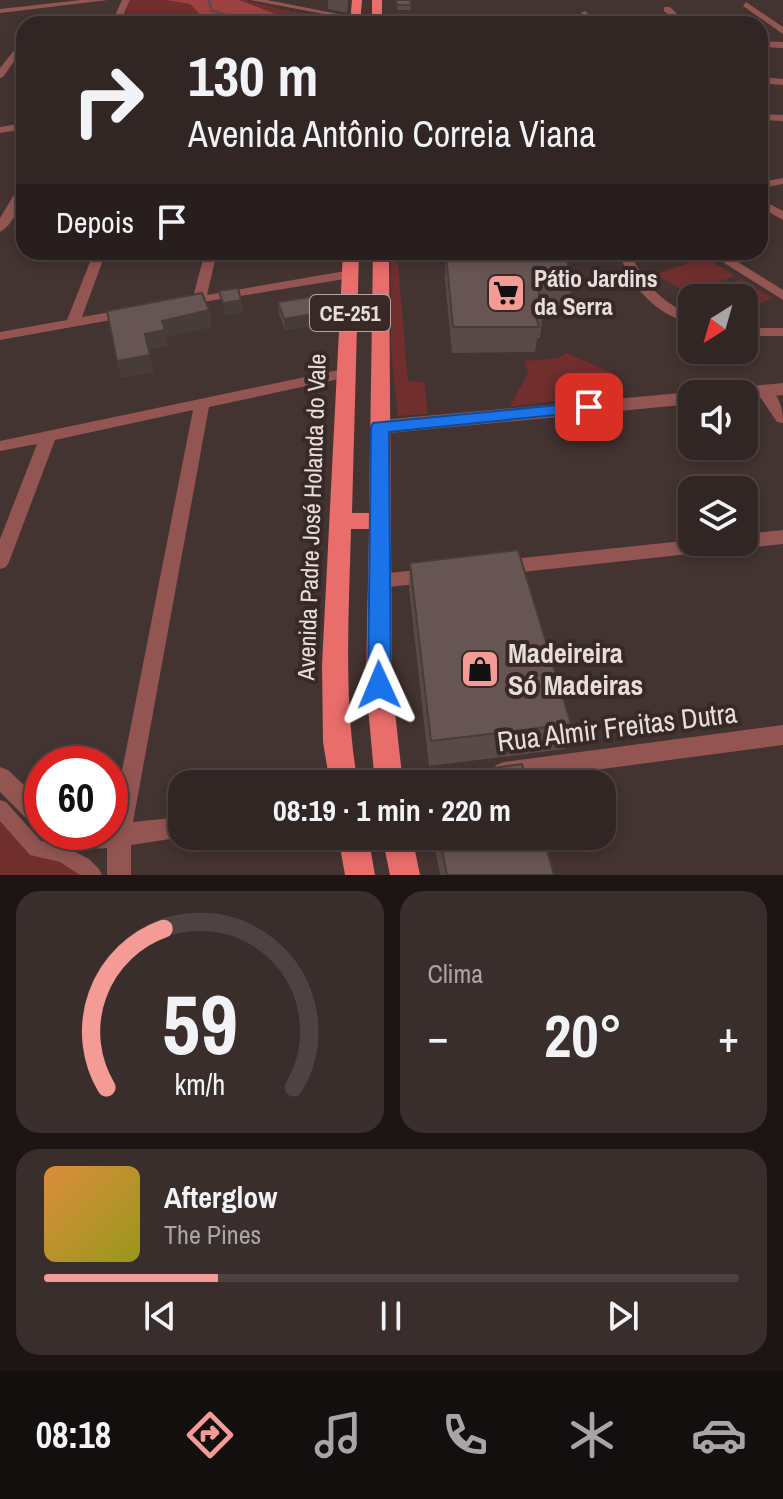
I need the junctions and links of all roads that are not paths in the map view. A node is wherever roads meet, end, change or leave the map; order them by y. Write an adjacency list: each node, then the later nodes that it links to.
1 (65, 0): 4 (street)
2 (104, 0): 4 (street)
3 (254, 0): 9 (street)
4 (51, 2): 7 (street); 11 (street)
5 (377, 4): 9 (main road)
6 (746, 4): 14 (street)
7 (0, 9)
8 (667, 9): 13 (street)
9 (356, 13)
10 (585, 13): 12 (street)
11 (42, 15)
12 (588, 16)
13 (675, 16)
14 (762, 16)
15 (16, 52): 16 (street)
16 (0, 75)
17 (16, 201): 18 (street)
18 (0, 228)
19 (97, 260): 31 (street)
20 (209, 260): 27 (street)
21 (351, 260): 25 (main road, Avenida Padre José Holanda do Vale / CE-251)
22 (381, 260): 40 (main road, CE-251)
23 (628, 260): 30 (street)
24 (726, 260): 26 (street)
25 (351, 274): 27 (street); 35 (main road, Avenida Padre José Holanda do Vale / CE-251)
26 (783, 296)
27 (199, 300): 28 (street)
28 (171, 305)
29 (143, 310): 31 (street)
30 (678, 313)
31 (73, 322): 34 (street)
32 (758, 332): 33 (street)
33 (783, 332)
34 (0, 336)
35 (348, 373): 38 (street); 43 (main road, Avenida Padre José Holanda do Vale / CE-251)
36 (774, 390): 39 (street)
37 (678, 399): 40 (street)
38 (202, 405): 41 (street); 59 (street)
39 (783, 418)
40 (380, 427): 44 (main road, CE-251)
41 (48, 437): 42 (street); 50 (street)
42 (0, 446)
43 (344, 478): 44 (main road); 45 (main road, Avenida Padre José Holanda do Vale / CE-251)
44 (380, 478): 46 (main road, CE-251)
45 (341, 521): 46 (main road); 55 (main road, Avenida Padre José Holanda do Vale / CE-251)
46 (380, 521): 53 (main road, CE-251)
47 (783, 537): 48 (street)
48 (758, 540)
49 (678, 548): 51 (street)
50 (0, 562)
51 (486, 569)
52 (440, 574): 53 (street)
53 (378, 581): 56 (main road, CE-251)
54 (783, 735): 57 (street, Rua Almir Freitas Dutra)
55 (342, 770)
56 (388, 770)
57 (519, 770)
58 (0, 777): 60 (street)
59 (128, 788)
60 (24, 800)
61 (0, 808): 67 (street)
62 (168, 830): 63 (street)
63 (128, 834)
64 (119, 850): 68 (street)
65 (356, 850): 69 (main road)
66 (400, 850): 70 (main road)
67 (93, 875)
68 (119, 875)
69 (360, 875)
70 (405, 875)

